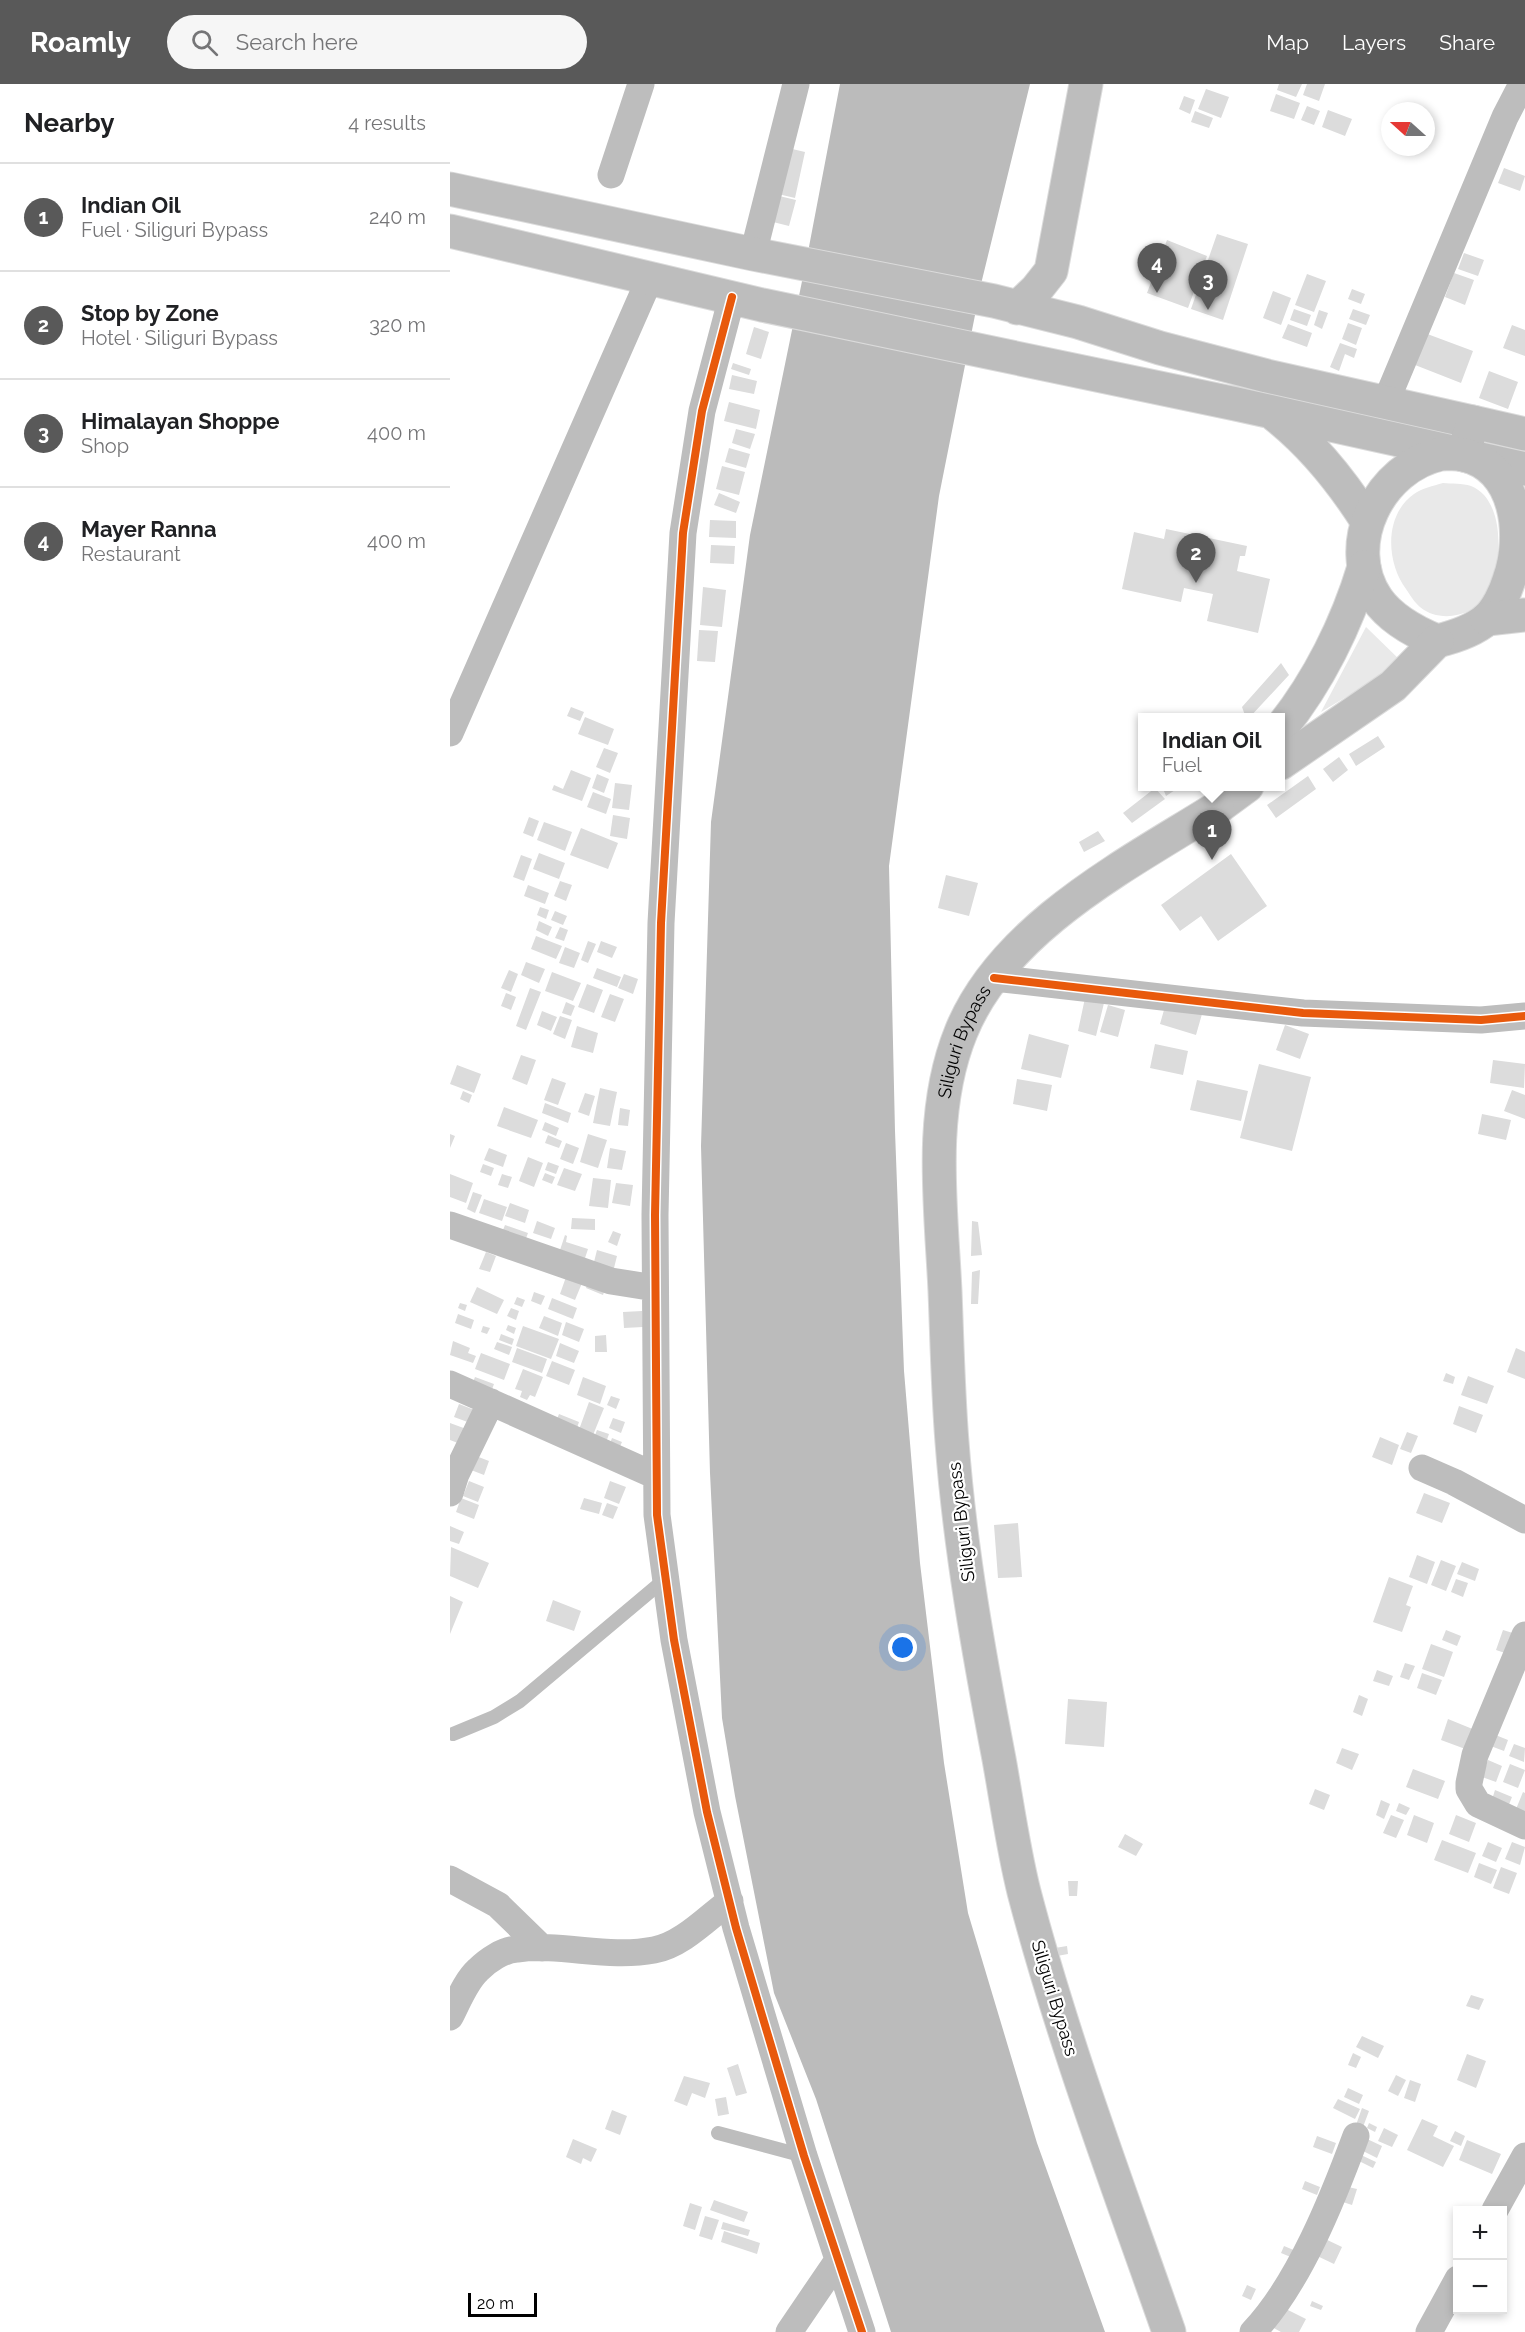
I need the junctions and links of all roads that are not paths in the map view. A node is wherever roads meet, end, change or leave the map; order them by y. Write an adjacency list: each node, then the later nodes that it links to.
1 (641, 84): 5 (street)
2 (1086, 84): 9 (main road)
3 (1522, 84): 14 (street)
4 (790, 87): 8 (street)
5 (611, 175)
6 (450, 189): 8 (main road)
7 (450, 231): 10 (main road)
8 (765, 257): 12 (main road)
9 (1051, 271): 12 (main road); 13 (main road)
10 (650, 278): 11 (main road); 26 (street)
11 (747, 301): 15 (main road); 32 (street)
12 (1005, 304): 13 (main road)
13 (1078, 322): 14 (main road)
14 (1385, 404): 16 (main road)
15 (1272, 412): 18 (main road); 20 (main road)
16 (1473, 423): 17 (main road); 18 (main road)
17 (1525, 434)
18 (1463, 454): 19 (main road); 20 (main road); 23 (main road)
19 (1525, 469)
20 (1367, 521): 21 (main road)
21 (1364, 567): 24 (main road); 25 (main road)
22 (1525, 615): 23 (main road)
23 (1487, 619): 24 (main road)
24 (1437, 641): 27 (main road)
25 (1285, 723)
26 (450, 733)
27 (1285, 761)
28 (1225, 797): 29 (main road, Siliguri Bypass)
29 (994, 978): 30 (street); 56 (main road, Siliguri Bypass)
30 (1525, 1016)
31 (450, 1225): 32 (street)
32 (655, 1288): 36 (street)
33 (450, 1384): 34 (street)
34 (491, 1402): 36 (street); 37 (street)
35 (1422, 1468): 38 (street)
36 (656, 1476): 39 (street)
37 (450, 1493)
38 (1525, 1520)
39 (664, 1580): 41 (lane); 44 (street)
40 (1525, 1635): 42 (street)
41 (453, 1734)
42 (1525, 1826)
43 (450, 1879): 45 (street)
44 (730, 1901): 45 (street); 49 (street)
45 (542, 1948): 46 (street)
46 (450, 2017)
47 (718, 2133): 49 (lane)
48 (1356, 2136): 57 (street)
49 (804, 2156): 52 (street)
50 (1525, 2156): 51 (street)
51 (1498, 2206)
52 (838, 2260): 54 (street); 55 (street)
53 (1453, 2288): 58 (street)
54 (789, 2332)
55 (862, 2332)
56 (1169, 2332)
57 (1253, 2332)
58 (1429, 2332)

